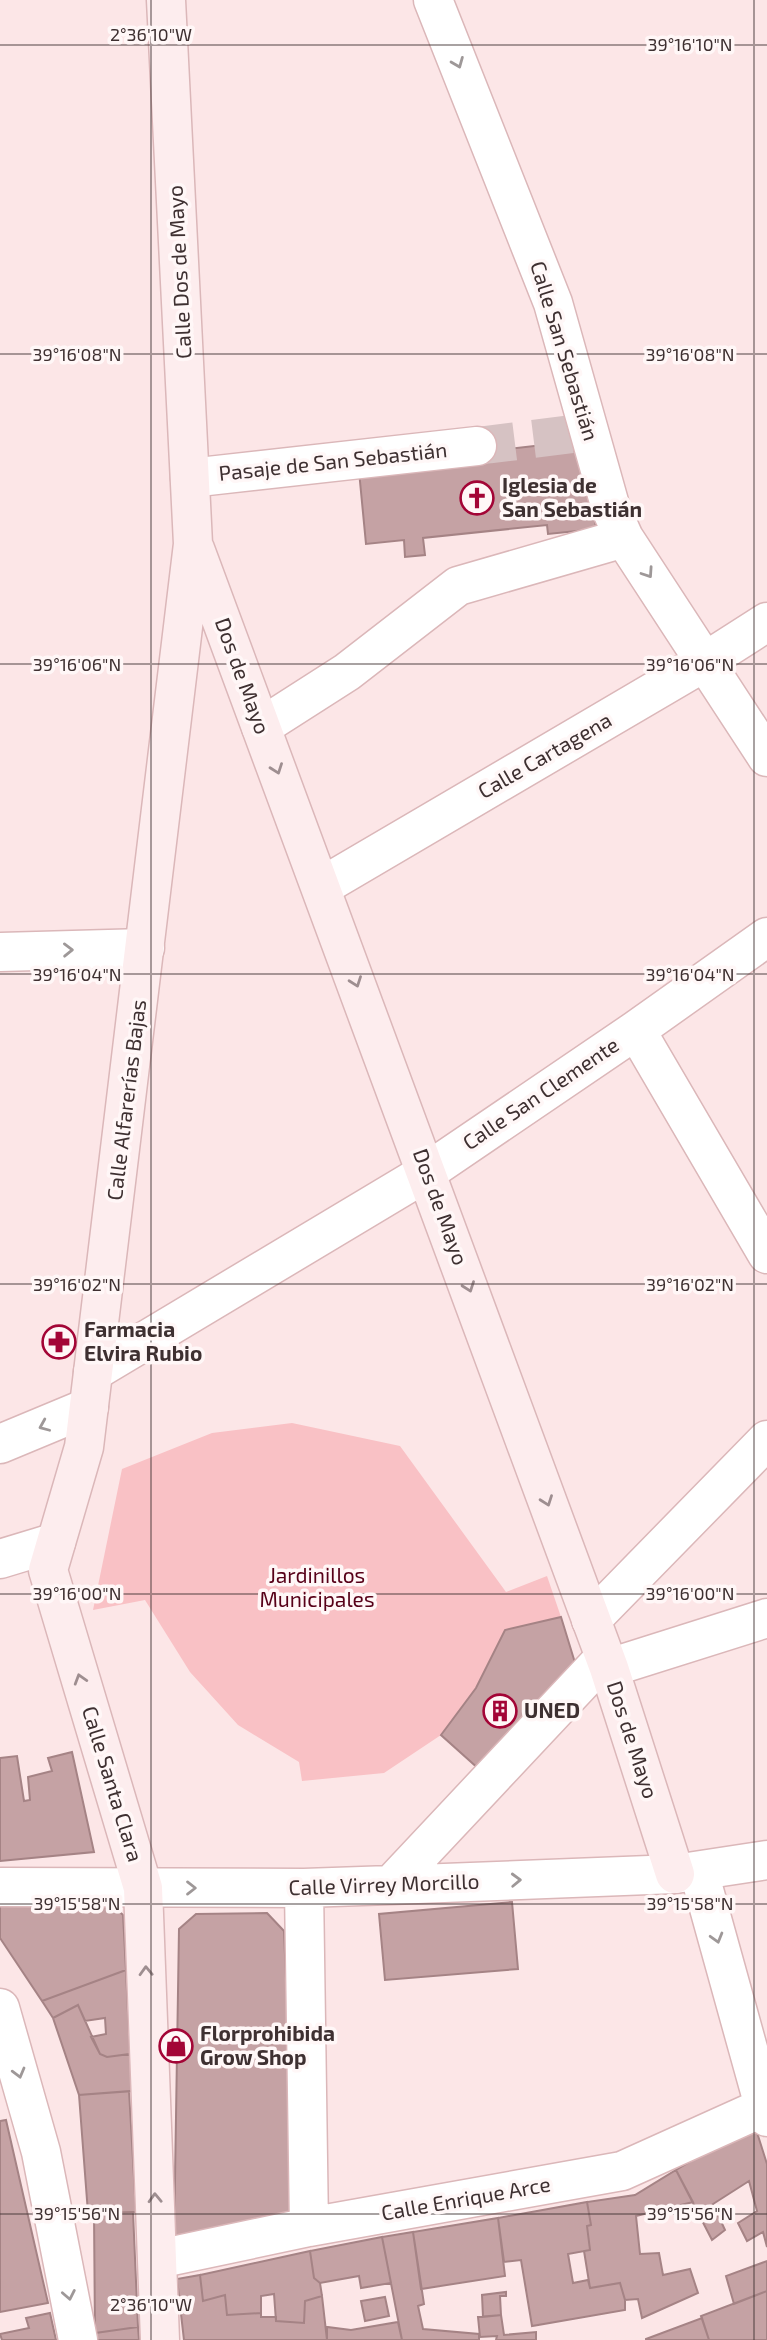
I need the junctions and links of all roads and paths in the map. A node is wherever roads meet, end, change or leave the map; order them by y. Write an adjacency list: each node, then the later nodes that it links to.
1 (166, 0): 4 (street, Calle Dos de Mayo)
2 (433, 0): 5 (street, Calle San Sebastián, one-way to 5)
3 (477, 446): 4 (street, Pasaje de San Sebastián)
4 (190, 478): 6 (street, Calle Dos de Mayo)
5 (624, 538): 8 (street, Calle San Sebastián, one-way to 8); 9 (street)
6 (193, 544): 9 (street, Dos de Mayo); 13 (street, Calle Alfarerías Bajas)
7 (767, 622): 8 (street, Calle Cartagena)
8 (706, 661): 10 (street, Calle San Sebastián); 11 (street, Calle Cartagena)
9 (261, 727): 11 (street, Dos de Mayo, one-way to 11)
10 (767, 757)
11 (321, 887): 16 (street, Dos de Mayo, one-way to 16)
12 (767, 937): 15 (street, Calle San Clemente)
13 (145, 948): 14 (street, one-way to 13); 18 (street, Calle Alfarerías Bajas)
14 (0, 952)
15 (636, 1030): 16 (street, Calle San Clemente); 17 (street)
16 (427, 1172): 18 (street, Calle San Clemente); 25 (street, Dos de Mayo, one-way to 25)
17 (767, 1254)
18 (91, 1390): 20 (street, Calle San Clemente, one-way to 20); 21 (street, Calle Alfarerías Bajas)
19 (767, 1440): 25 (street)
20 (0, 1444)
21 (84, 1447): 22 (street, Calle Santa Clara)
22 (56, 1542): 23 (street); 31 (street, Calle Santa Clara, one-way to 22)
23 (0, 1559)
24 (767, 1618): 26 (street)
25 (591, 1620): 26 (street, Dos de Mayo)
26 (607, 1663): 28 (street, Dos de Mayo); 29 (street)
27 (767, 1860): 28 (street, Calle Virrey Morcillo)
28 (687, 1873): 29 (street, Calle Virrey Morcillo, one-way to 28); 34 (street, Dos de Mayo, one-way to 34)
29 (391, 1885): 32 (street, Calle Virrey Morcillo)
30 (0, 1887): 31 (street, Calle Virrey Morcillo)
31 (143, 1888): 32 (street, Calle Virrey Morcillo, one-way to 32); 36 (street, Calle Santa Clara, one-way to 31)
32 (304, 1888): 35 (street)
33 (0, 2008): 37 (street, one-way to 37)
34 (766, 2112): 35 (street, Calle Enrique Arce)
35 (309, 2227): 36 (street, Calle Enrique Arce)
36 (158, 2259): 38 (street, Calle Santa Clara)
37 (78, 2340)
38 (160, 2340)

